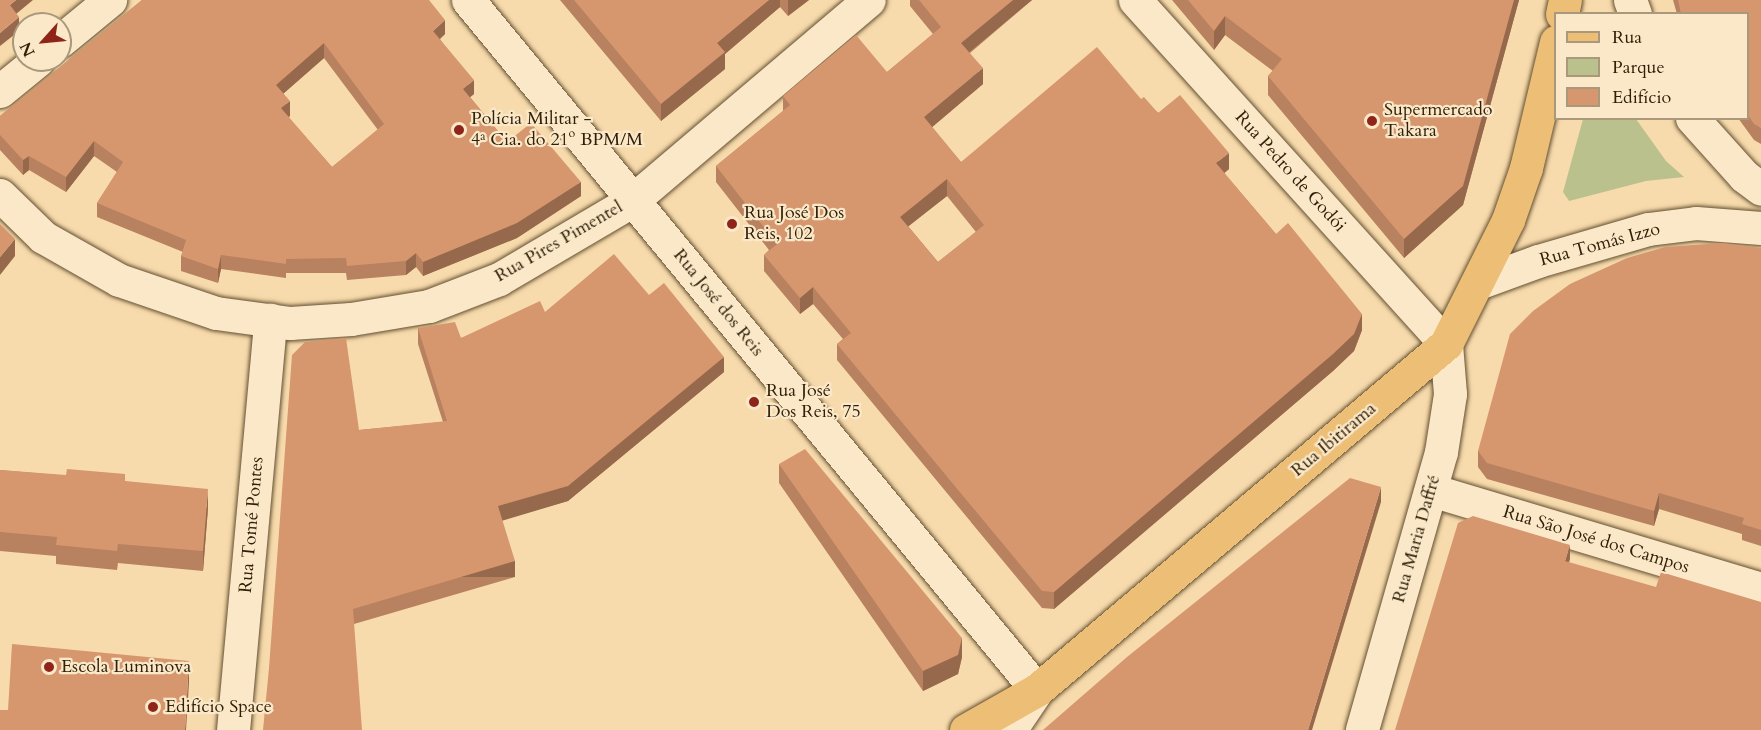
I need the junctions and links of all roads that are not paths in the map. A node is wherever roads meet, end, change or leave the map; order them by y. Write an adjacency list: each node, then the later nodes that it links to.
1 (110, 0): 5 (street)
2 (468, 0): 12 (street, Rua José dos Reis)
3 (869, 0): 12 (street, Rua Pires Pimentel)
4 (1135, 0): 16 (street, Rua Pedro de Godói)
5 (72, 31)
6 (1554, 50): 14 (main road, Rua Ibitirama)
7 (23, 72): 8 (street)
8 (0, 91)
9 (1694, 120): 10 (street)
10 (1761, 189)
11 (0, 195): 15 (street, Rua Pires Pimentel)
12 (633, 200): 15 (street, Rua Pires Pimentel); 19 (street, Rua José dos Reis)
13 (1761, 228): 14 (street, Rua Tomás Izzo)
14 (1478, 283): 16 (main road, Rua Ibitirama)
15 (270, 320): 20 (street, Rua Tomé Pontes)
16 (1446, 344): 17 (street, Rua Maria Daffré); 19 (main road, Rua Ibitirama)
17 (1431, 490): 18 (street, Rua São José dos Campos); 23 (street, Rua Maria Daffré)
18 (1761, 589)
19 (1037, 690): 21 (main road, Rua Ibitirama); 22 (street)
20 (233, 730)
21 (966, 730)
22 (1010, 730)
23 (1362, 730)

